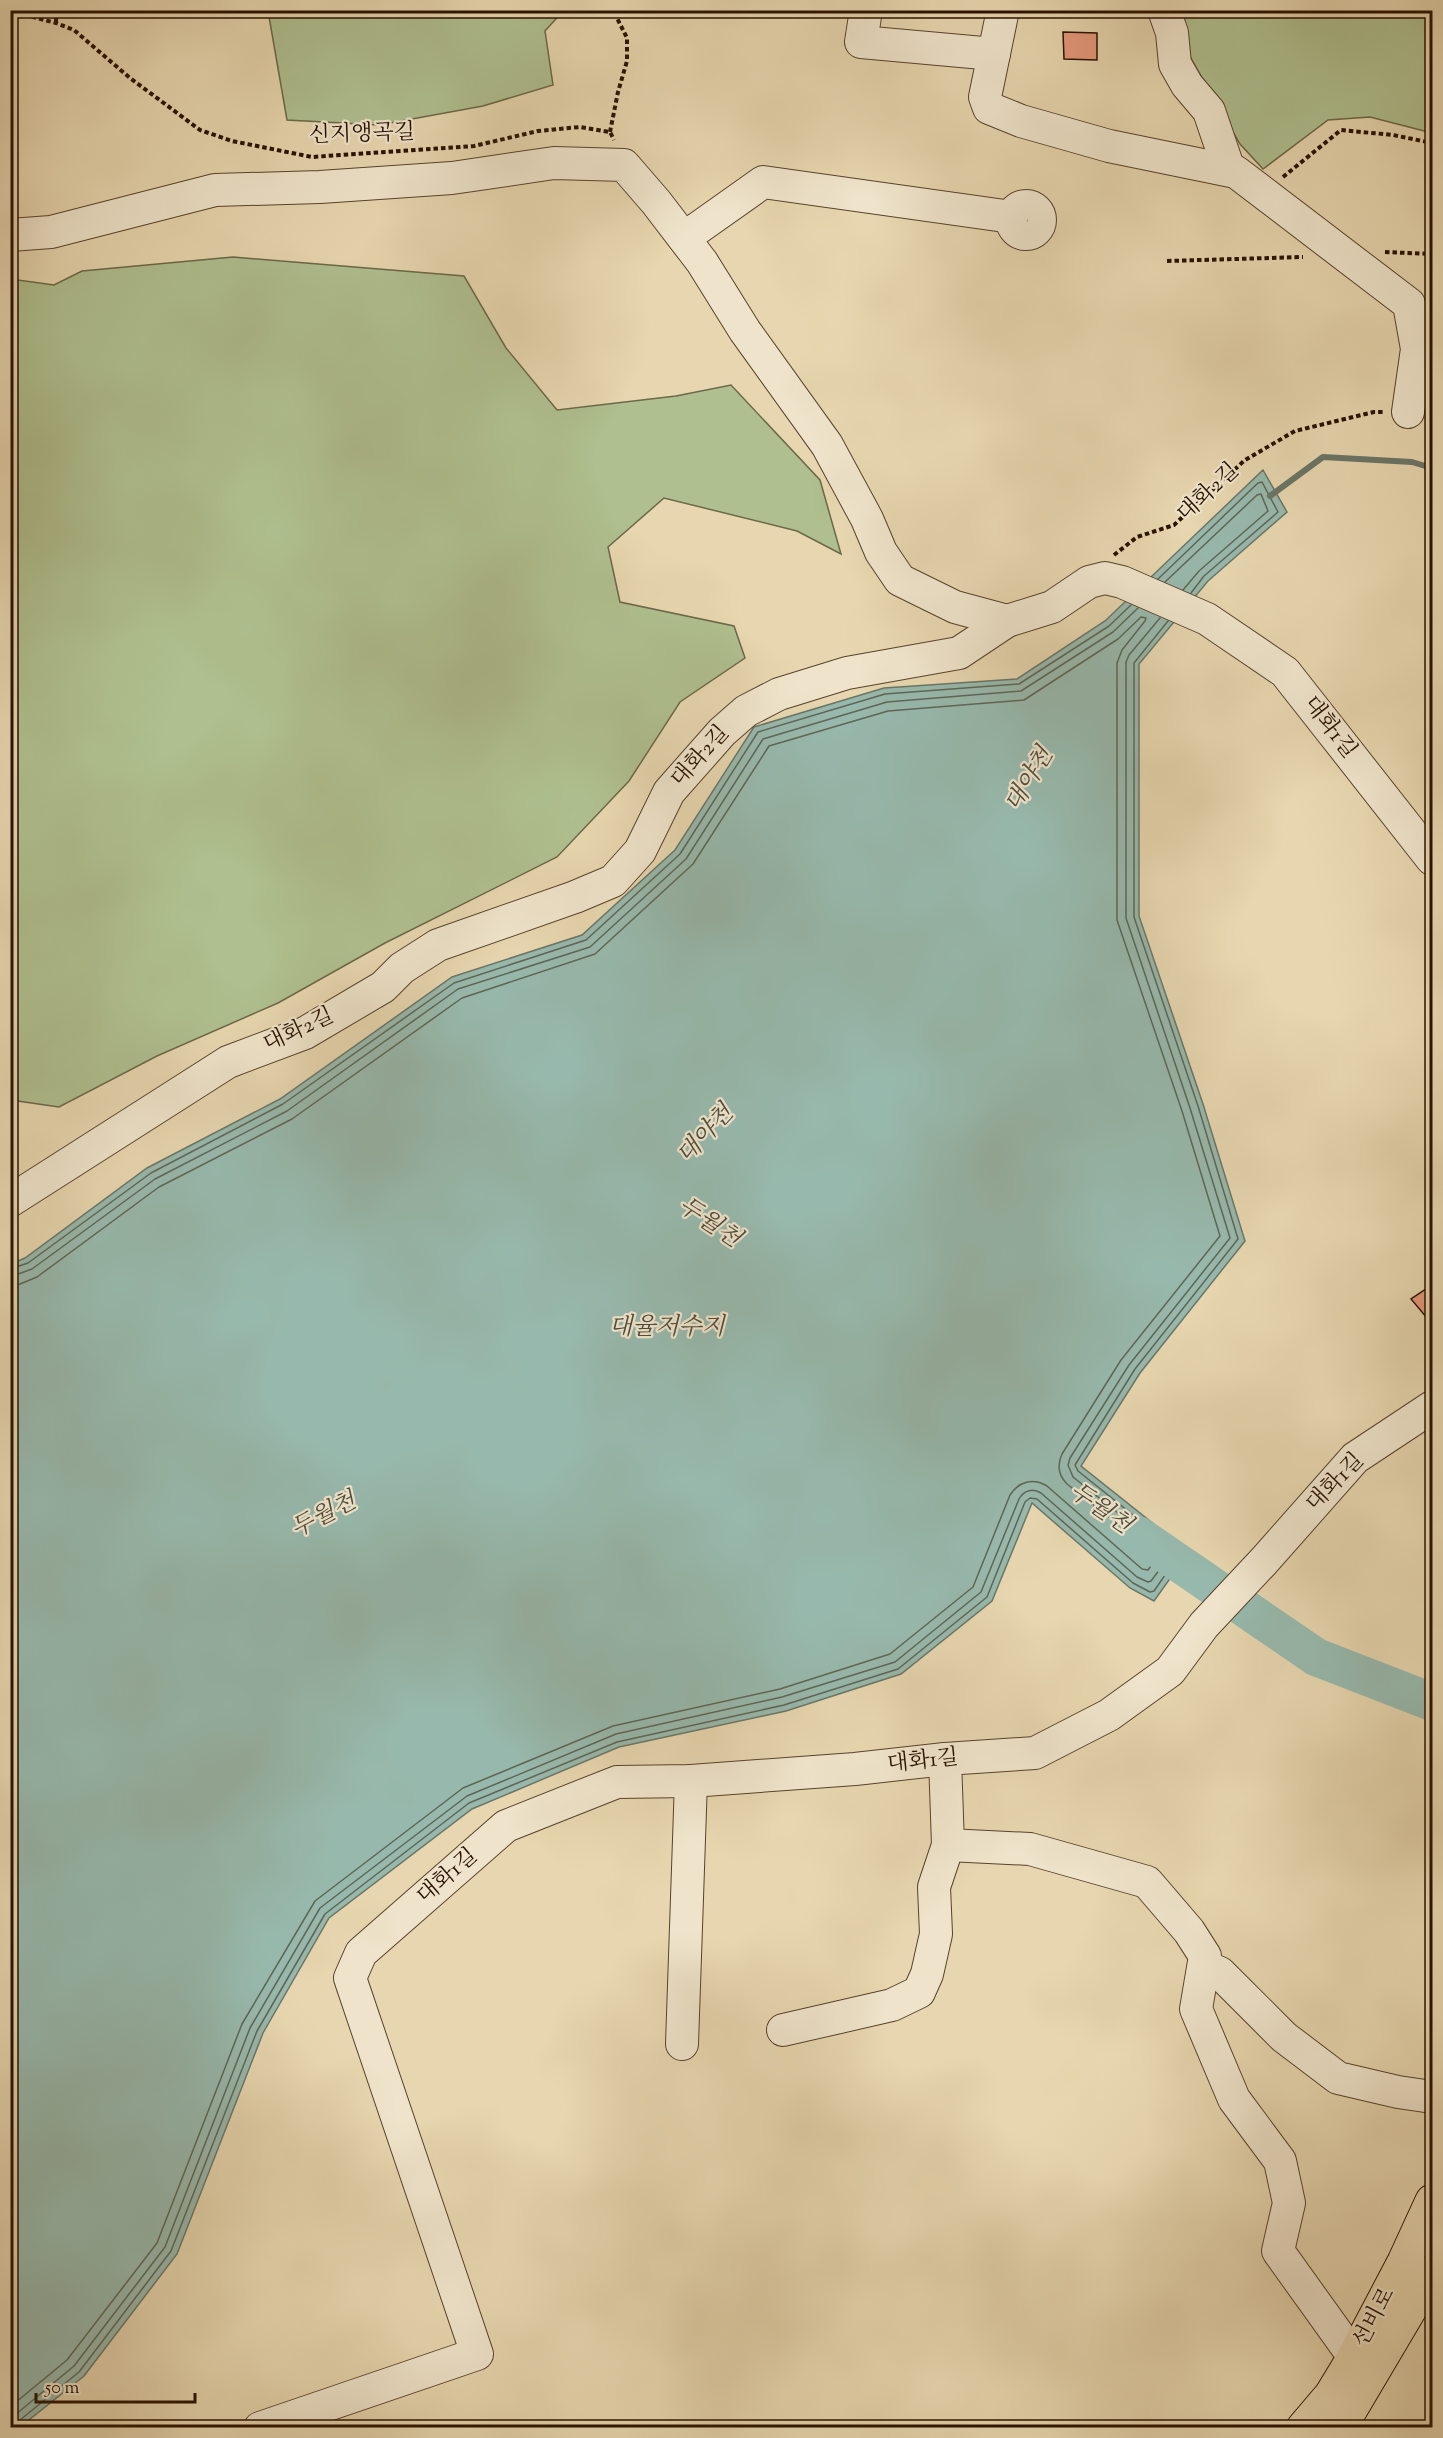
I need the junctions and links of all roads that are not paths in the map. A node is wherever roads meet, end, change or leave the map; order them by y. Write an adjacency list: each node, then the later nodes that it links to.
1 (866, 10): 4 (street)
2 (1004, 10): 4 (street)
3 (1164, 10): 5 (street)
4 (994, 54): 5 (street)
5 (1229, 170): 9 (street)
6 (1012, 217): 8 (street)
7 (10, 236): 8 (street)
8 (684, 238): 11 (street)
9 (1408, 412)
10 (1114, 580): 11 (street, 대화2길); 12 (street, 대화1길)
11 (1007, 621): 13 (street, 대화2길)
12 (1432, 859)
13 (10, 1201)
14 (1432, 1407): 15 (street, 대화1길)
15 (945, 1759): 16 (street, 대화1길); 17 (street)
16 (691, 1781): 20 (street); 26 (street, 대화1길)
17 (948, 1845): 18 (street); 19 (street)
18 (1204, 1965): 21 (street); 24 (street)
19 (783, 2031)
20 (682, 2044)
21 (1432, 2097)
22 (1432, 2201): 24 (main road, 선비로)
23 (1432, 2272): 25 (main road, 선비로)
24 (1354, 2357): 27 (main road, 선비로)
25 (1344, 2425)
26 (260, 2427)
27 (1303, 2427)

